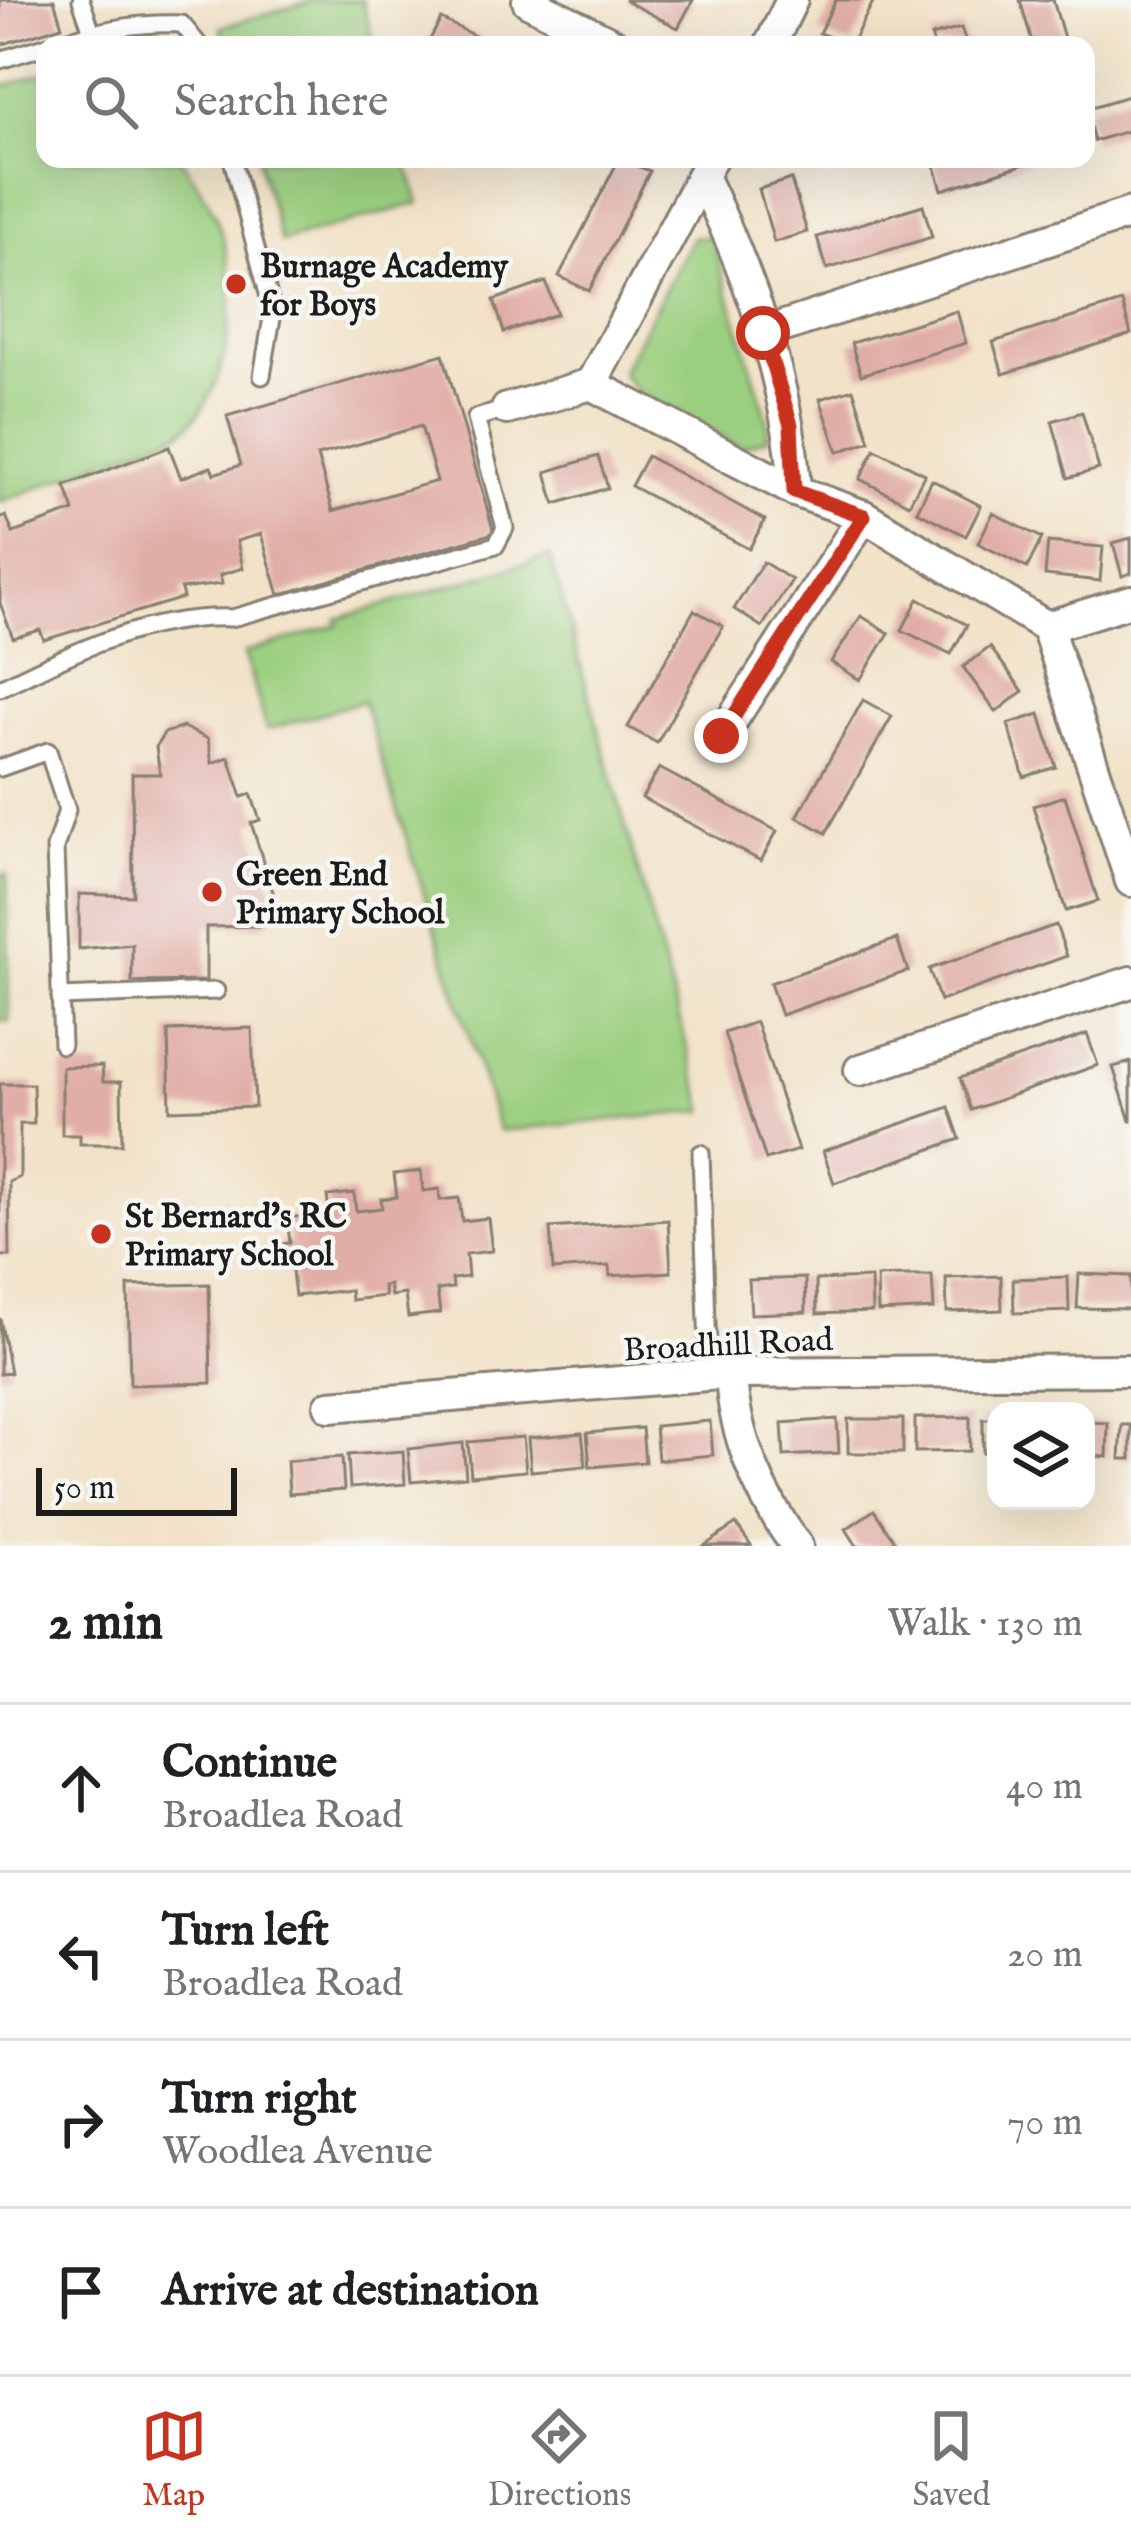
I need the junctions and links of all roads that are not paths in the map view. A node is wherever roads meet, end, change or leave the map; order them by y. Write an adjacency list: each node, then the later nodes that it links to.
1 (81, 0): 4 (lane)
2 (792, 0): 8 (street)
3 (528, 1): 7 (street)
4 (92, 32): 5 (lane); 6 (lane)
5 (79, 36)
6 (192, 36)
7 (597, 36)
8 (774, 36)
9 (36, 50): 10 (lane)
10 (0, 61)
11 (234, 168): 15 (lane)
12 (707, 168): 14 (street); 16 (street)
13 (1131, 213): 14 (street)
14 (763, 333): 18 (street)
15 (262, 376)
16 (591, 384): 17 (street); 18 (street)
17 (507, 409): 22 (lane)
18 (794, 491): 19 (street)
19 (864, 516): 21 (street); 23 (street)
20 (1131, 601): 21 (street)
21 (1047, 627): 25 (street)
22 (1, 682)
23 (721, 736)
24 (0, 768): 28 (lane)
25 (1131, 880)
26 (1131, 982): 30 (street)
27 (216, 991): 28 (lane)
28 (60, 997): 29 (lane)
29 (62, 1045)
30 (860, 1070)
31 (701, 1153): 33 (lane)
32 (1131, 1370): 33 (street, Broadhill Road)
33 (720, 1376): 34 (street, Broadhill Road); 35 (street)
34 (330, 1406)
35 (796, 1546)

